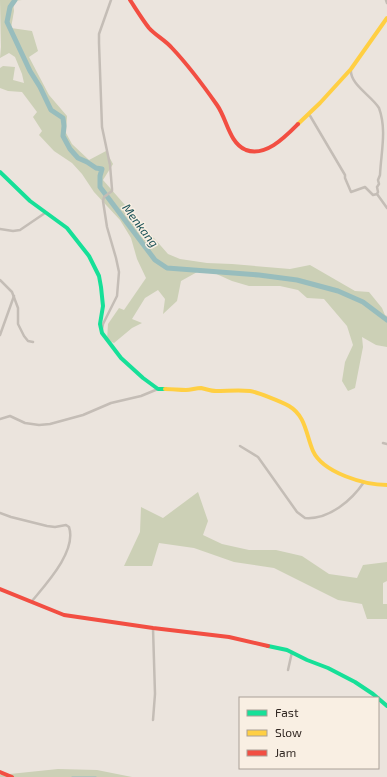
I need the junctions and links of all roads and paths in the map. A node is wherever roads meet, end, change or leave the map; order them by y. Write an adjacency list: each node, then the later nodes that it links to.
1 (111, 0): 13 (street)
2 (130, 0): 5 (street)
3 (387, 18): 4 (street)
4 (351, 69): 5 (street); 7 (street)
5 (309, 114): 7 (street)
6 (0, 172): 9 (street)
7 (377, 194): 8 (street)
8 (387, 208)
9 (45, 213): 10 (street); 13 (street)
10 (0, 229)
11 (0, 280): 12 (street)
12 (14, 295): 14 (street); 15 (street)
13 (102, 333): 16 (street)
14 (0, 335)
15 (33, 342)
16 (158, 389): 17 (street); 21 (street)
17 (0, 419)
18 (384, 443): 19 (street)
19 (387, 444)
20 (240, 446): 21 (street)
21 (364, 482): 22 (street)
22 (387, 485)
23 (0, 513): 25 (street)
24 (0, 589): 25 (street)
25 (32, 601): 26 (street)
26 (153, 628): 27 (street); 32 (street)
27 (292, 652): 28 (street); 29 (street)
28 (288, 670)
29 (377, 697)
30 (379, 699): 31 (street)
31 (387, 706)
32 (153, 720)
33 (0, 772): 34 (street)
34 (12, 777)

